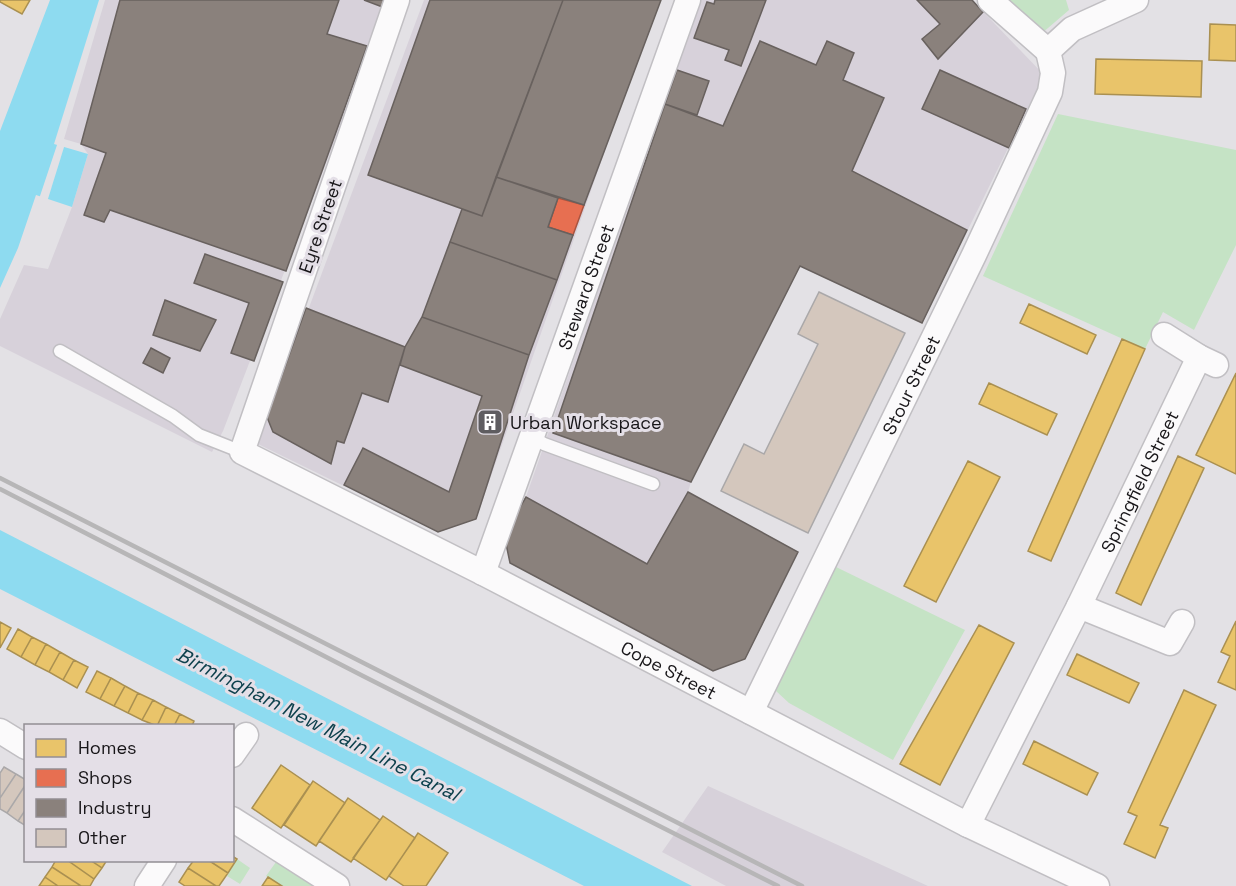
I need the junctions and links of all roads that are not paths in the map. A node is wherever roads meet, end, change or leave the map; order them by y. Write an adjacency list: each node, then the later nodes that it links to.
1 (397, 0): 9 (street, Eyre Street)
2 (688, 0): 8 (street, Steward Street)
3 (990, 0): 5 (street)
4 (1136, 0): 5 (street)
5 (1048, 51): 14 (street, Stour Street)
6 (1164, 335): 12 (street, Springfield Street)
7 (60, 351): 9 (lane)
8 (532, 437): 10 (lane); 11 (street, Steward Street)
9 (242, 452): 11 (street, Cope Street)
10 (652, 484)
11 (483, 573): 14 (street, Cope Street)
12 (1079, 606): 13 (street); 20 (street, Springfield Street)
13 (1182, 622)
14 (751, 712): 20 (street, Cope Street)
15 (0, 731): 17 (street)
16 (246, 735): 18 (street)
17 (24, 746)
18 (234, 752)
19 (234, 820): 23 (street)
20 (968, 825): 24 (street, Cope Street)
21 (163, 862): 22 (street)
22 (147, 886)
23 (337, 886)
24 (1097, 886)

